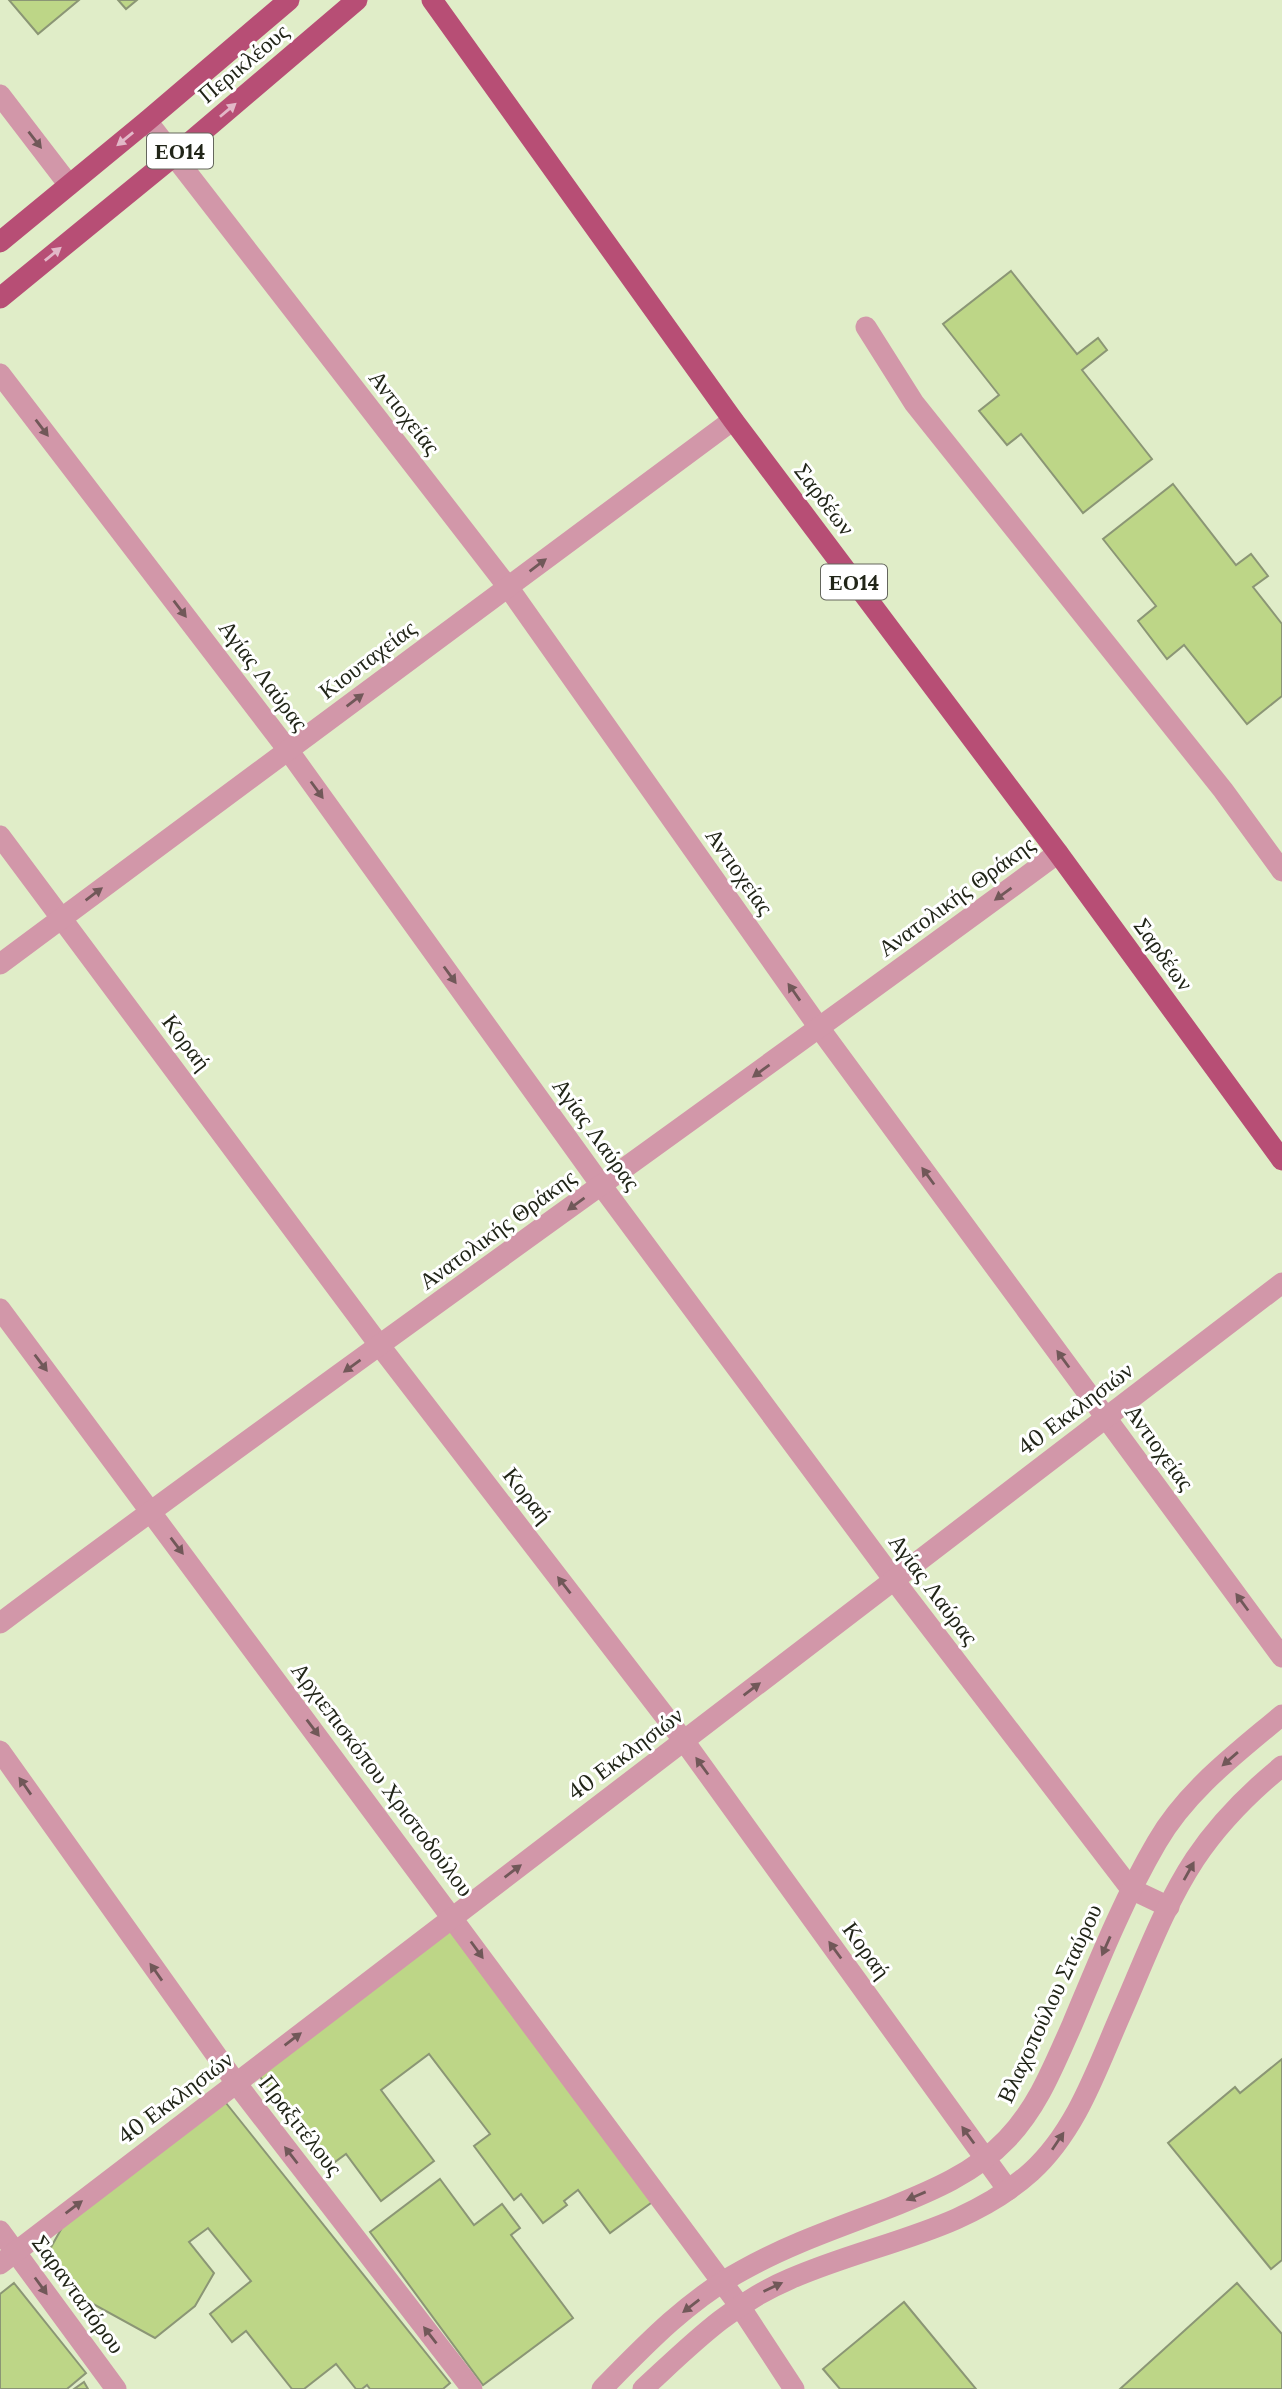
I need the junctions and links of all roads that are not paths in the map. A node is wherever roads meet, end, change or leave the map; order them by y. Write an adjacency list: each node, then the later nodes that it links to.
1 (289, 0): 5 (main road, Περικλέους / ΕΟ14)
2 (356, 0): 6 (main road, Περικλέους / ΕΟ14, one-way to 2)
3 (432, 0): 12 (main road, Σαρδέων / ΕΟ14)
4 (0, 95): 7 (street, one-way to 7)
5 (148, 121): 6 (street, Αντιοχείας); 7 (main road, Περικλέους / ΕΟ14, one-way to 7)
6 (175, 155): 9 (main road, Περικλέους / ΕΟ14, one-way to 6); 13 (street, Αντιοχείας)
7 (69, 185): 8 (main road, Περικλέους / ΕΟ14)
8 (0, 242)
9 (0, 298)
10 (866, 327): 17 (street)
11 (0, 374): 14 (street, Αγίας Λαύρας, one-way to 14)
12 (733, 420): 13 (street, Κιουταχείας, one-way to 12); 16 (main road, Σαρδέων / ΕΟ14)
13 (508, 587): 14 (street, Κιουταχείας, one-way to 13); 20 (street, Αντιοχείας, one-way to 13)
14 (288, 750): 18 (street, Κιουταχείας, one-way to 14); 22 (street, Αγίας Λαύρας, one-way to 22)
15 (0, 836): 18 (street, Κοραή)
16 (1058, 853): 20 (street, Ανατολικής Θράκης, one-way to 20); 21 (main road, Σαρδέων / ΕΟ14)
17 (1282, 871)
18 (62, 918): 19 (street, Κιουταχείας); 25 (street, Κοραή)
19 (0, 964)
20 (820, 1029): 22 (street, Ανατολικής Θράκης, one-way to 22); 26 (street, Αντιοχείας, one-way to 20)
21 (1282, 1160)
22 (601, 1185): 25 (street, Ανατολικής Θράκης, one-way to 25); 28 (street, Αγίας Λαύρας)
23 (1282, 1283): 26 (street, 40 Εκκλησιών)
24 (0, 1309): 27 (street, Αρχιεπισκόπου Χριστοδούλου, one-way to 27)
25 (380, 1346): 27 (street, Ανατολικής Θράκης, one-way to 27); 32 (street, Κοραή, one-way to 25)
26 (1106, 1418): 28 (street, 40 Εκκλησιών); 30 (street, Αντιοχείας, one-way to 26)
27 (151, 1511): 29 (street, Ανατολικής Θράκης); 37 (street, Αρχιεπισκόπου Χριστοδούλου, one-way to 37)
28 (894, 1580): 32 (street, 40 Εκκλησιών, one-way to 28); 35 (street, Αγίας Λαύρας)
29 (0, 1623)
30 (1282, 1657)
31 (1282, 1715): 35 (street, Βλαχοπούλου Σταύρου, one-way to 35)
32 (684, 1741): 37 (street, 40 Εκκλησιών, one-way to 32); 39 (street, Κοραή, one-way to 32)
33 (0, 1751): 38 (street, Πραξιτέλους, one-way to 33)
34 (1282, 1766): 36 (street, one-way to 34)
35 (1131, 1889): 36 (street, Αγίας Λαύρας); 39 (street, Βλαχοπούλου Σταύρου, one-way to 39)
36 (1169, 1907): 40 (street, one-way to 36)
37 (453, 1917): 38 (street, 40 Εκκλησιών, one-way to 37); 43 (street, Αρχιεπισκόπου Χριστοδούλου, one-way to 43)
38 (236, 2083): 42 (street, 40 Εκκλησιών, one-way to 38); 46 (street, Πραξιτέλους, one-way to 38)
39 (985, 2158): 40 (street, Κοραή); 43 (street, Βλαχοπούλου Σταύρου, one-way to 43)
40 (1008, 2190): 44 (street, one-way to 40)
41 (0, 2231): 42 (street, Σαρανταπόρου)
42 (8, 2258): 45 (street, Σαρανταπόρου, one-way to 45)
43 (722, 2282): 44 (street, Αρχιεπισκόπου Χριστοδούλου); 47 (street, Βλαχοπούλου Σταύρου, one-way to 47)
44 (739, 2305): 48 (street); 49 (street, Αρχιεπισκόπου Χριστοδούλου)
45 (116, 2389)
46 (472, 2389)
47 (602, 2389)
48 (643, 2389)
49 (794, 2389)

